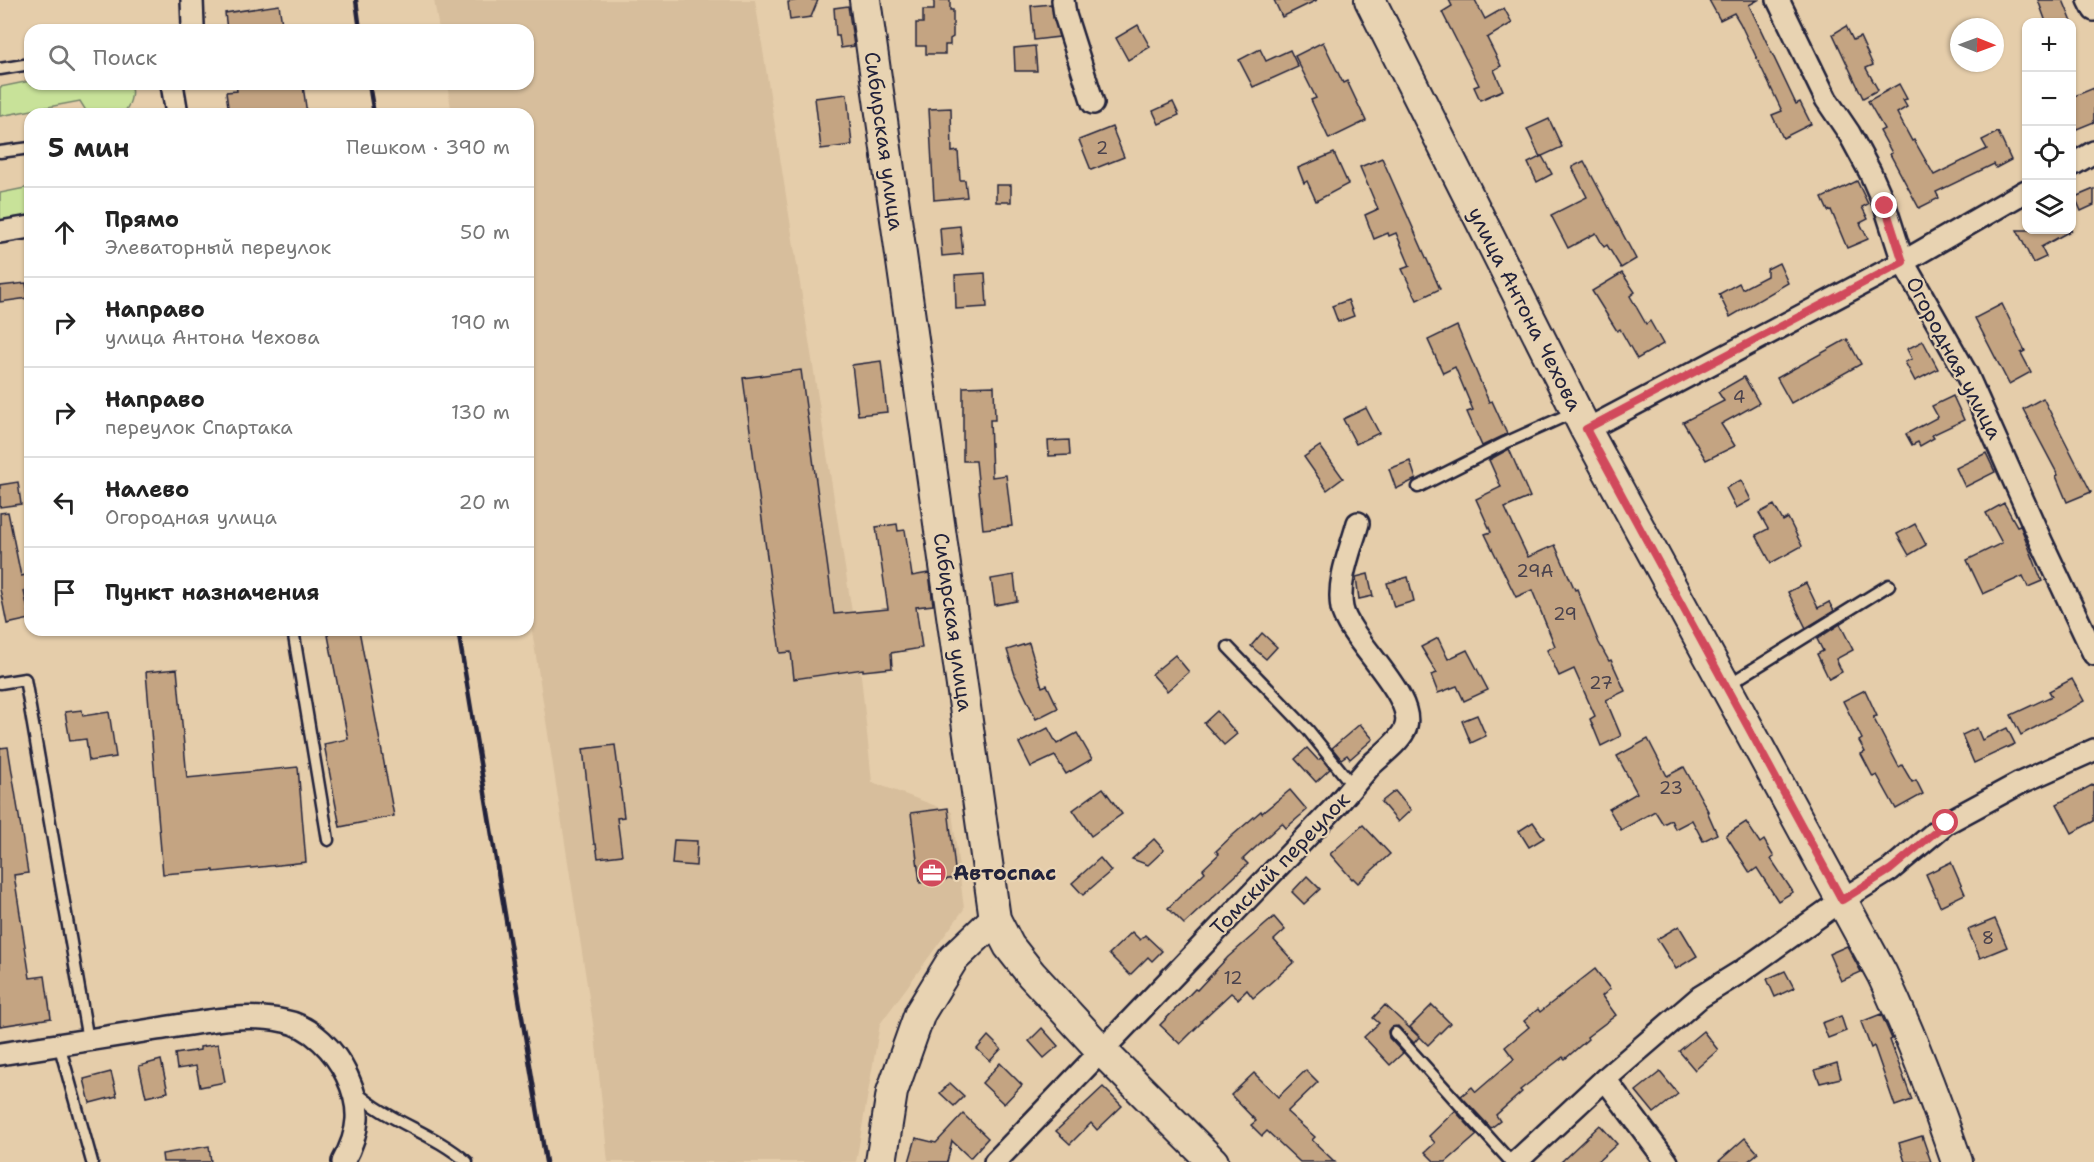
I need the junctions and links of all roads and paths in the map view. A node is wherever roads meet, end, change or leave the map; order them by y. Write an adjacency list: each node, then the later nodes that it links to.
1 (192, 0): 8 (street)
2 (865, 0): 35 (street, Сибирская улица)
3 (1063, 0): 12 (street)
4 (1370, 0): 22 (street, улица Антона Чехова)
5 (1778, 0): 21 (street, Огородная улица)
6 (2089, 0): 7 (street)
7 (2094, 10)
8 (193, 24)
9 (24, 65): 10 (lane)
10 (0, 69)
11 (173, 90): 13 (street)
12 (1094, 103)
13 (176, 108)
14 (24, 149): 15 (lane)
15 (0, 152)
16 (2094, 152): 17 (street)
17 (2076, 163)
18 (2022, 193): 21 (street)
19 (24, 228): 20 (street)
20 (0, 232)
21 (1903, 262): 22 (street); 28 (street, Огородная улица)
22 (1581, 420): 23 (lane); 30 (street, улица Антона Чехова)
23 (1418, 487)
24 (1358, 523): 32 (street, Томский переулок)
25 (1889, 585): 30 (lane)
26 (294, 636): 33 (lane)
27 (1228, 647): 32 (lane)
28 (2094, 654)
29 (0, 683): 37 (lane)
30 (1725, 686): 34 (street, улица Антона Чехова)
31 (2094, 750): 34 (street)
32 (1353, 786): 39 (street, Томский переулок)
33 (328, 840)
34 (1842, 900): 41 (street); 52 (street, улица Антона Чехова)
35 (995, 919): 39 (street, Сибирская улица); 46 (street)
36 (1395, 1033): 49 (lane)
37 (88, 1040): 38 (street); 42 (street)
38 (59, 1044): 40 (street); 43 (lane)
39 (1101, 1050): 47 (street, Томский переулок); 48 (street, Сибирская улица)
40 (0, 1054)
41 (1605, 1079): 50 (street); 51 (street)
42 (353, 1089): 44 (street); 45 (lane)
43 (92, 1162)
44 (343, 1162)
45 (467, 1162)
46 (881, 1162)
47 (995, 1162)
48 (1213, 1162)
49 (1511, 1162)
50 (1516, 1162)
51 (1666, 1162)
52 (1957, 1162)

